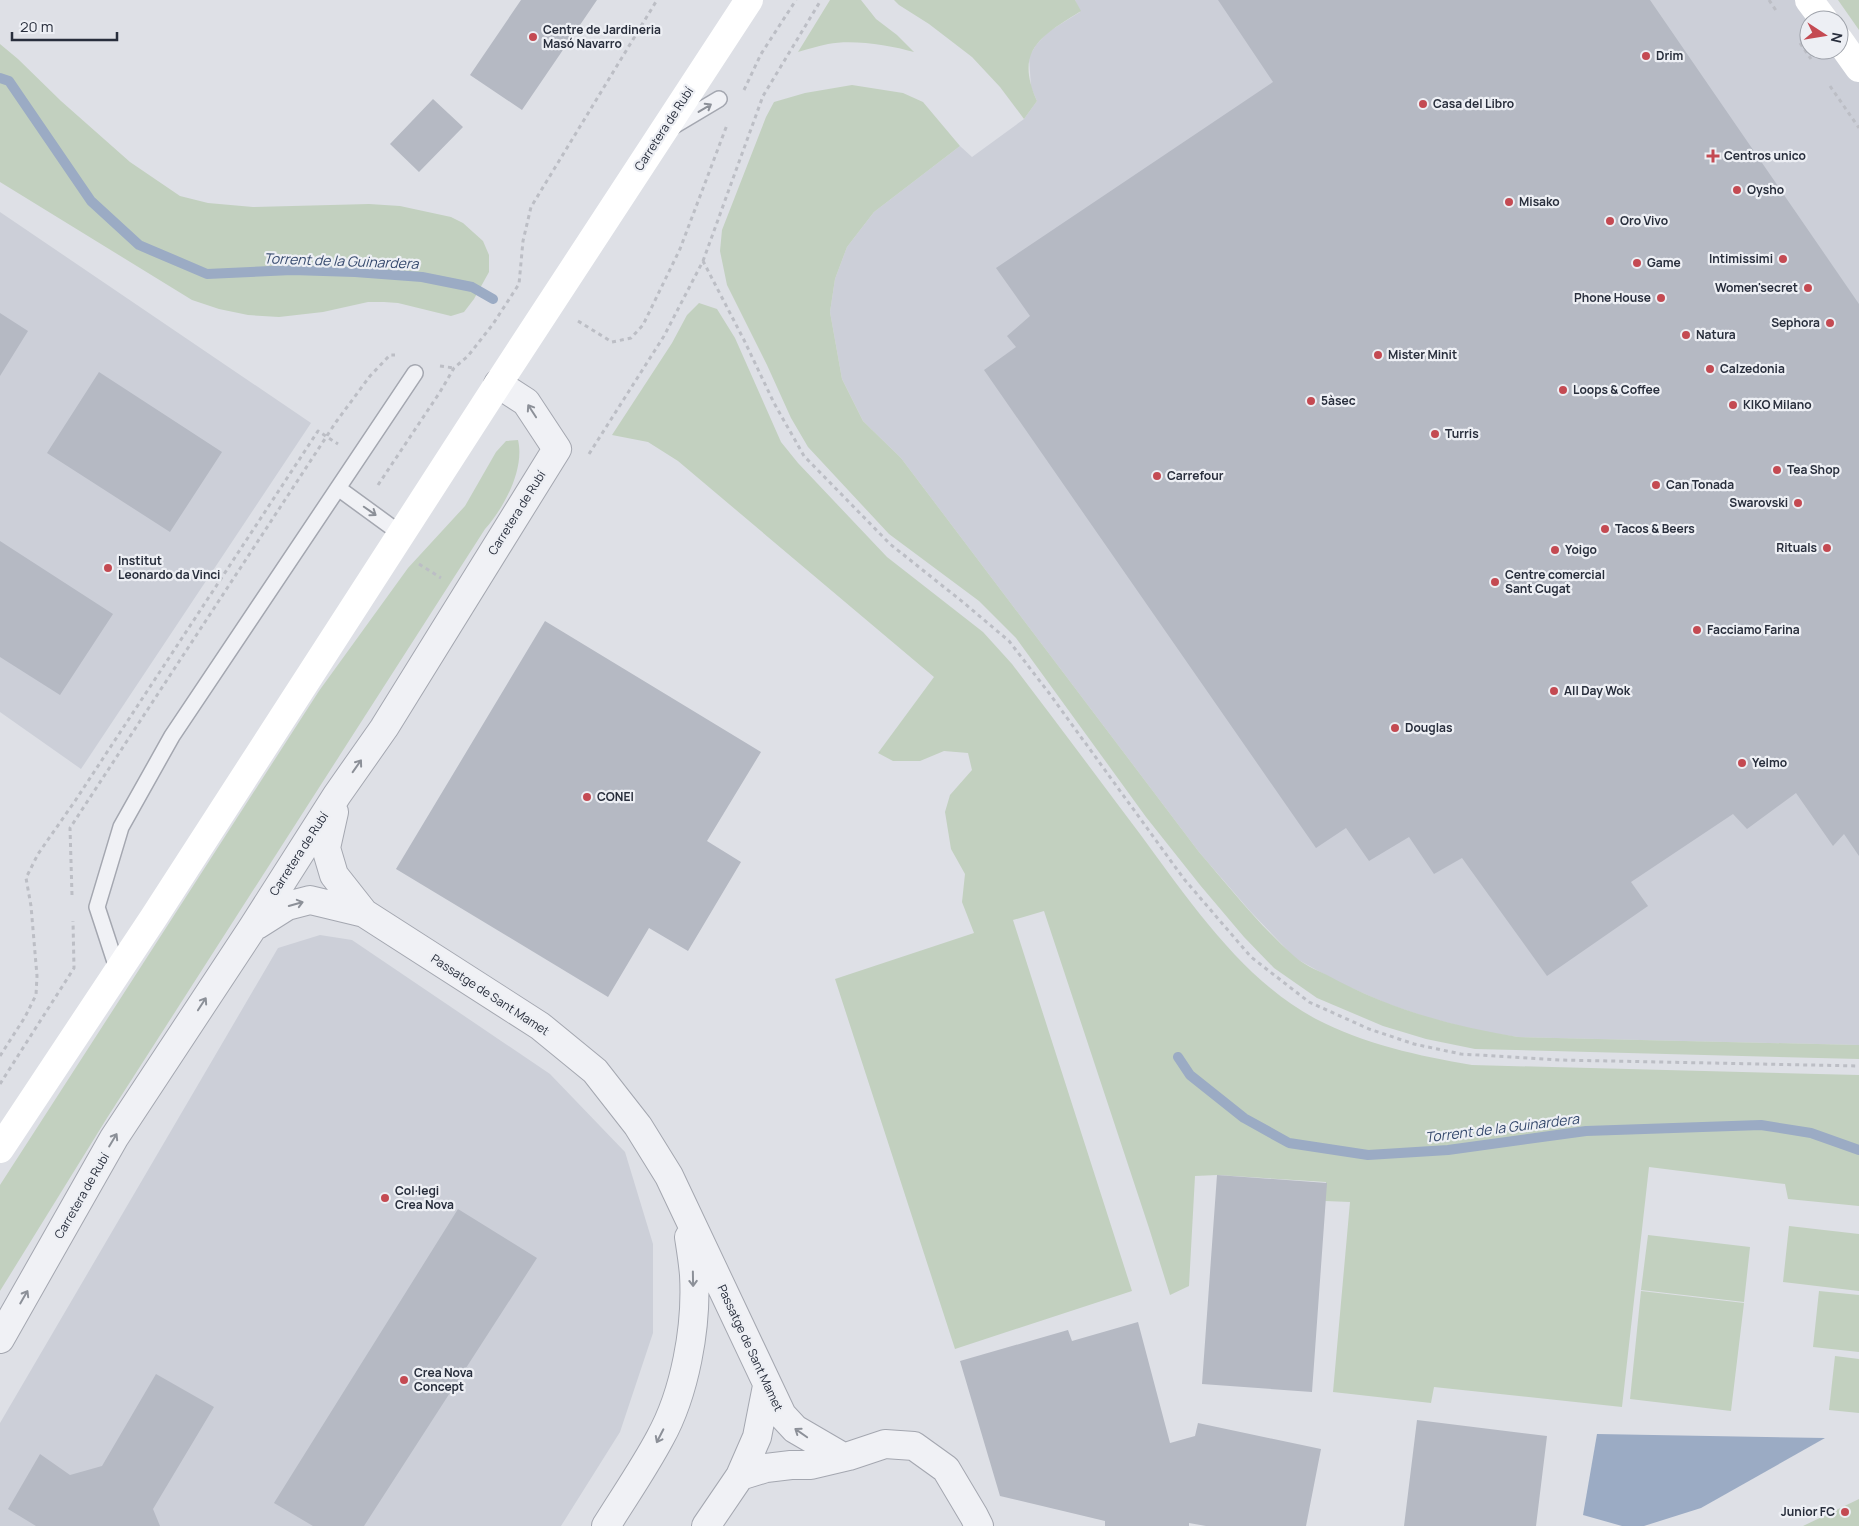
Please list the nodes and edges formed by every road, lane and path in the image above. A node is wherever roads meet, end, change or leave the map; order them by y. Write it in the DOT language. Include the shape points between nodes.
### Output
graph roads {
  1 [pos="657,0"];
  2 [pos="750,0"];
  3 [pos="796,0"];
  4 [pos="820,0"];
  5 [pos="1849,54"];
  6 [pos="1859,68"];
  7 [pos="742,94"];
  8 [pos="719,99"];
  9 [pos="731,117"];
  10 [pos="660,134"];
  11 [pos="703,261"];
  12 [pos="551,304"];
  13 [pos="403,356"];
  14 [pos="434,364"];
  15 [pos="454,368"];
  16 [pos="415,373"];
  17 [pos="498,384"];
  18 [pos="326,436"];
  19 [pos="588,440"];
  20 [pos="358,457"];
  21 [pos="385,475"];
  22 [pos="338,488"];
  23 [pos="364,506"];
  24 [pos="402,534"];
  25 [pos="423,556"];
  26 [pos="441,578"];
  27 [pos="337,795"];
  28 [pos="72,904"];
  29 [pos="364,913"];
  30 [pos="73,914"];
  31 [pos="253,927"];
  32 [pos="118,971"];
  33 [pos="0,1056"];
  34 [pos="1859,1066"];
  35 [pos="0,1084"];
  36 [pos="0,1149"];
  37 [pos="687,1213"];
  38 [pos="0,1339"];
  39 [pos="767,1386"];
  40 [pos="843,1457"];
  41 [pos="740,1476"];
  42 [pos="606,1526"];
  43 [pos="706,1526"];
  44 [pos="978,1526"];
  1 -- 15 [label="path" via="531,207 523,241 520,284 468,356"];
  2 -- 10 [label="main road, Carretera de Rubí"];
  3 -- 7 [label="path" via="761,54"];
  4 -- 11 [label="path" via="764,96"];
  5 -- 6 [label="main road"];
  10 -- 8 [label="lane, one-way"];
  9 -- 12 [label="path" via="680,249 637,332 630,338 612,342"];
  10 -- 12 [label="main road, Carretera de Rubí"];
  11 -- 19 [label="path" via="664,336 593,447"];
  11 -- 34 [label="path" via="804,456 890,544 1009,641 1184,879 1251,957 1309,1002 1369,1029 1414,1044 1461,1054 1560,1060"];
  12 -- 17 [label="main road, Carretera de Rubí"];
  13 -- 18 [label="path" via="390,355 370,376"];
  14 -- 15 [label="path"];
  15 -- 21 [label="path"];
  16 -- 20 [label="lane"];
  17 -- 24 [label="main road, Carretera de Rubí"];
  27 -- 17 [label="street, Carretera de Rubí, one-way" via="384,728 557,449 526,402"];
  18 -- 20 [label="path"];
  18 -- 28 [label="path" via="70,828"];
  18 -- 33 [label="path" via="318,431 38,854 26,878 37,976 36,995"];
  20 -- 21 [label="path"];
  20 -- 22 [label="lane"];
  21 -- 23 [label="path"];
  22 -- 23 [label="lane"];
  22 -- 32 [label="lane" via="172,736 121,827 97,907"];
  23 -- 24 [label="lane, one-way"];
  24 -- 32 [label="main road, Carretera de Rubí"];
  25 -- 26 [label="path" via="420,565"];
  27 -- 29 [label="street, Passatge de Sant Mamet" via="326,848 334,875"];
  27 -- 31 [label="street, Carretera de Rubí"];
  31 -- 29 [label="street, Passatge de Sant Mamet, one-way" via="287,906 310,900"];
  29 -- 37 [label="street, Passatge de Sant Mamet" via="540,1026 595,1071 638,1126"];
  30 -- 35 [label="path" via="74,968"];
  38 -- 31 [label="street, Carretera de Rubí, one-way" via="114,1138"];
  32 -- 36 [label="main road, Carretera de Rubí"];
  37 -- 39 [label="street, Passatge de Sant Mamet"];
  37 -- 42 [label="street, Passatge de Sant Mamet, one-way" via="694,1276 688,1359 660,1437"];
  40 -- 39 [label="street, Passatge de Sant Mamet, one-way" via="795,1429 782,1415"];
  39 -- 41 [label="street" via="757,1437"];
  40 -- 41 [label="street" via="811,1465 766,1468"];
  40 -- 44 [label="street" via="885,1444 914,1446 946,1469"];
  41 -- 43 [label="street"];
}
